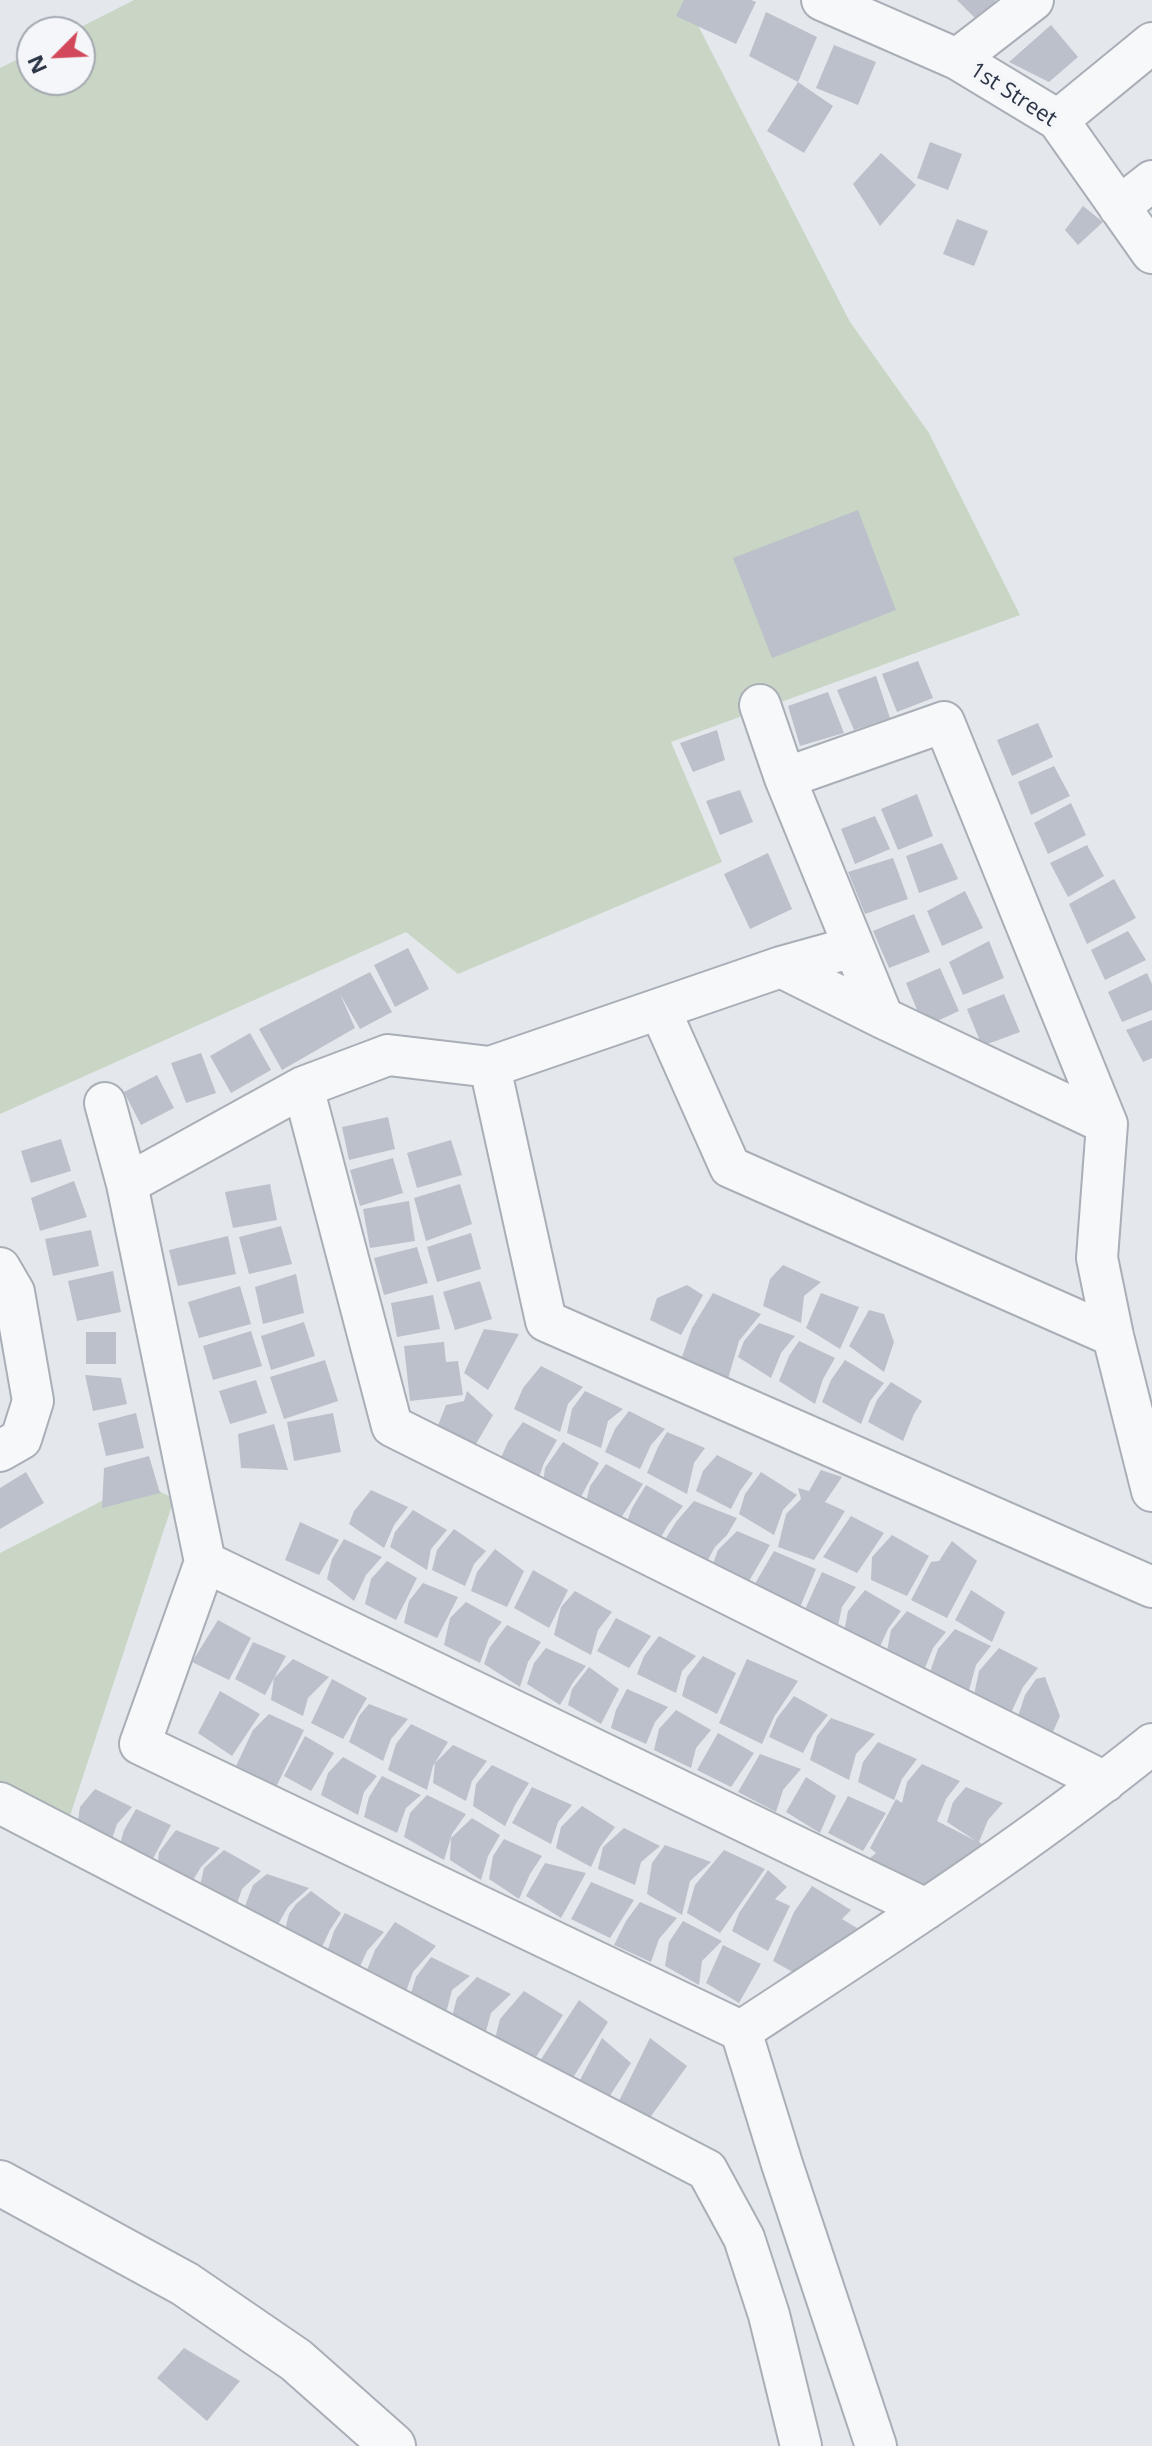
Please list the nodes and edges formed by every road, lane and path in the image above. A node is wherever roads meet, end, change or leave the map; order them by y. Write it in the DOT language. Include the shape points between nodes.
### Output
graph roads {
  1 [pos="822,0"];
  2 [pos="1033,0"];
  3 [pos="1152,43"];
  4 [pos="957,59"];
  5 [pos="1058,120"];
  6 [pos="1152,181"];
  7 [pos="1119,207"];
  8 [pos="1152,253"];
  9 [pos="760,705"];
  10 [pos="785,778"];
  11 [pos="853,947"];
  12 [pos="781,967"];
  13 [pos="660,1010"];
  14 [pos="883,1018"];
  15 [pos="490,1067"];
  16 [pos="303,1087"];
  17 [pos="105,1103"];
  18 [pos="1107,1124"];
  19 [pos="127,1184"];
  20 [pos="5,1287"];
  21 [pos="1113,1336"];
  22 [pos="0,1451"];
  23 [pos="1152,1491"];
  24 [pos="205,1562"];
  25 [pos="1152,1587"];
  26 [pos="1152,1744"];
  27 [pos="1105,1782"];
  28 [pos="0,1803"];
  29 [pos="926,1909"];
  30 [pos="741,2031"];
  31 [pos="0,2183"];
  32 [pos="393,2446"];
  33 [pos="801,2446"];
  34 [pos="876,2446"];
  1 -- 4 [label="street, 1st Street"];
  2 -- 4 [label="street"];
  3 -- 5 [label="street"];
  4 -- 5 [label="street, 1st Street"];
  5 -- 7 [label="street, 1st Street"];
  6 -- 7 [label="street"];
  7 -- 8 [label="street, 1st Street"];
  9 -- 10 [label="street"];
  10 -- 11 [label="street"];
  10 -- 18 [label="street" via="944,722"];
  11 -- 12 [label="street"];
  11 -- 14 [label="street"];
  12 -- 13 [label="street"];
  12 -- 14 [label="street"];
  13 -- 15 [label="street"];
  13 -- 21 [label="street" via="730,1167"];
  14 -- 18 [label="street"];
  15 -- 16 [label="street" via="388,1055"];
  15 -- 25 [label="street" via="546,1321"];
  16 -- 19 [label="street"];
  16 -- 27 [label="street" via="392,1426"];
  17 -- 19 [label="street"];
  18 -- 21 [label="street" via="1097,1258"];
  19 -- 24 [label="street"];
  20 -- 22 [label="street" via="33,1401 21,1439"];
  21 -- 23 [label="street"];
  24 -- 29 [label="street"];
  24 -- 30 [label="street" via="140,1744"];
  26 -- 27 [label="street"];
  27 -- 29 [label="street"];
  28 -- 33 [label="street" via="707,2170 744,2238"];
  29 -- 30 [label="street"];
  30 -- 34 [label="street"];
  31 -- 32 [label="street" via="185,2284 296,2360"];
}
